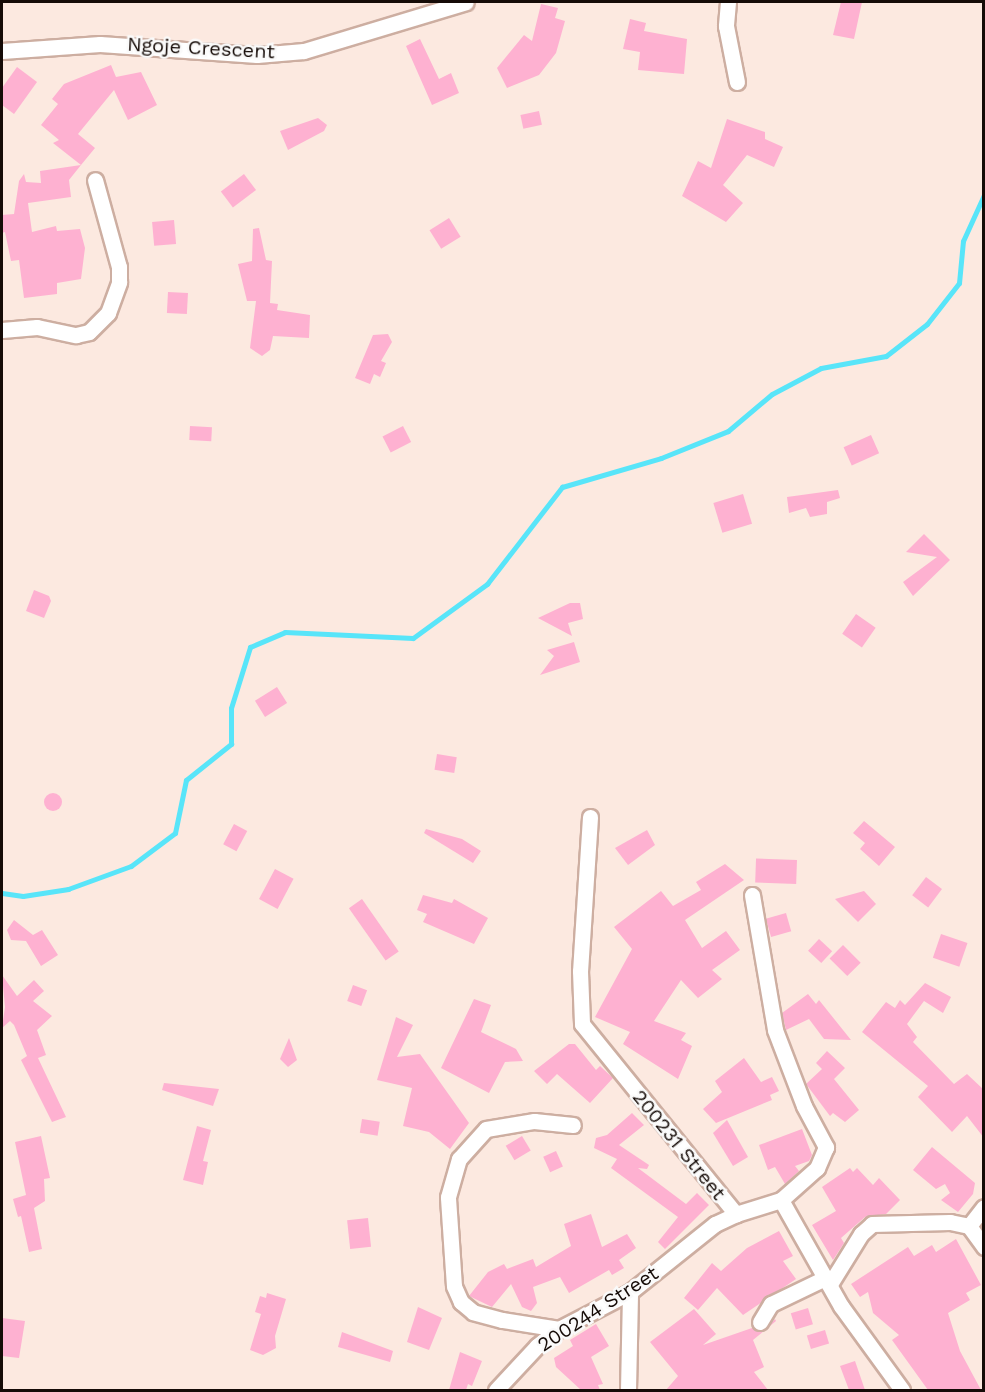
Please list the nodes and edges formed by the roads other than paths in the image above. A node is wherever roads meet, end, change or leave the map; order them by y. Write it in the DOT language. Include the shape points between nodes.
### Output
graph roads {
  1 [pos="466,2"];
  2 [pos="728,2"];
  3 [pos="2,51"];
  4 [pos="737,82"];
  5 [pos="95,180"];
  6 [pos="2,330"];
  7 [pos="590,817"];
  8 [pos="752,895"];
  9 [pos="573,1125"];
  10 [pos="782,1200"];
  11 [pos="984,1207"];
  12 [pos="736,1214"];
  13 [pos="969,1226"];
  14 [pos="984,1247"];
  15 [pos="828,1281"];
  16 [pos="630,1292"];
  17 [pos="760,1322"];
  18 [pos="560,1329"];
  19 [pos="496,1390"];
  20 [pos="628,1390"];
  21 [pos="902,1390"];
  1 -- 3 [label="street, Ngoje Crescent" via="304,51 257,55 100,44"];
  2 -- 4 [label="street" via="726,26"];
  5 -- 6 [label="street" via="119,267 119,282 108,313 82,334 37,327"];
  7 -- 12 [label="street, 200231 Street" via="580,971 582,1024"];
  8 -- 10 [label="street" via="775,1030 804,1106 825,1140 824,1158 817,1168"];
  9 -- 18 [label="street" via="534,1121 486,1129 459,1159 448,1197 454,1287 461,1302 473,1312 502,1320"];
  10 -- 12 [label="street, 200231 Street"];
  10 -- 15 [label="street"];
  11 -- 13 [label="street"];
  12 -- 16 [label="street, 200244 Street" via="715,1224"];
  13 -- 14 [label="street"];
  13 -- 15 [label="street" via="903,1221 872,1224"];
  15 -- 17 [label="street" via="771,1304"];
  15 -- 21 [label="street" via="841,1306"];
  16 -- 18 [label="street, 200244 Street"];
  16 -- 20 [label="street"];
  18 -- 19 [label="street, 200244 Street" via="537,1346"];
}
